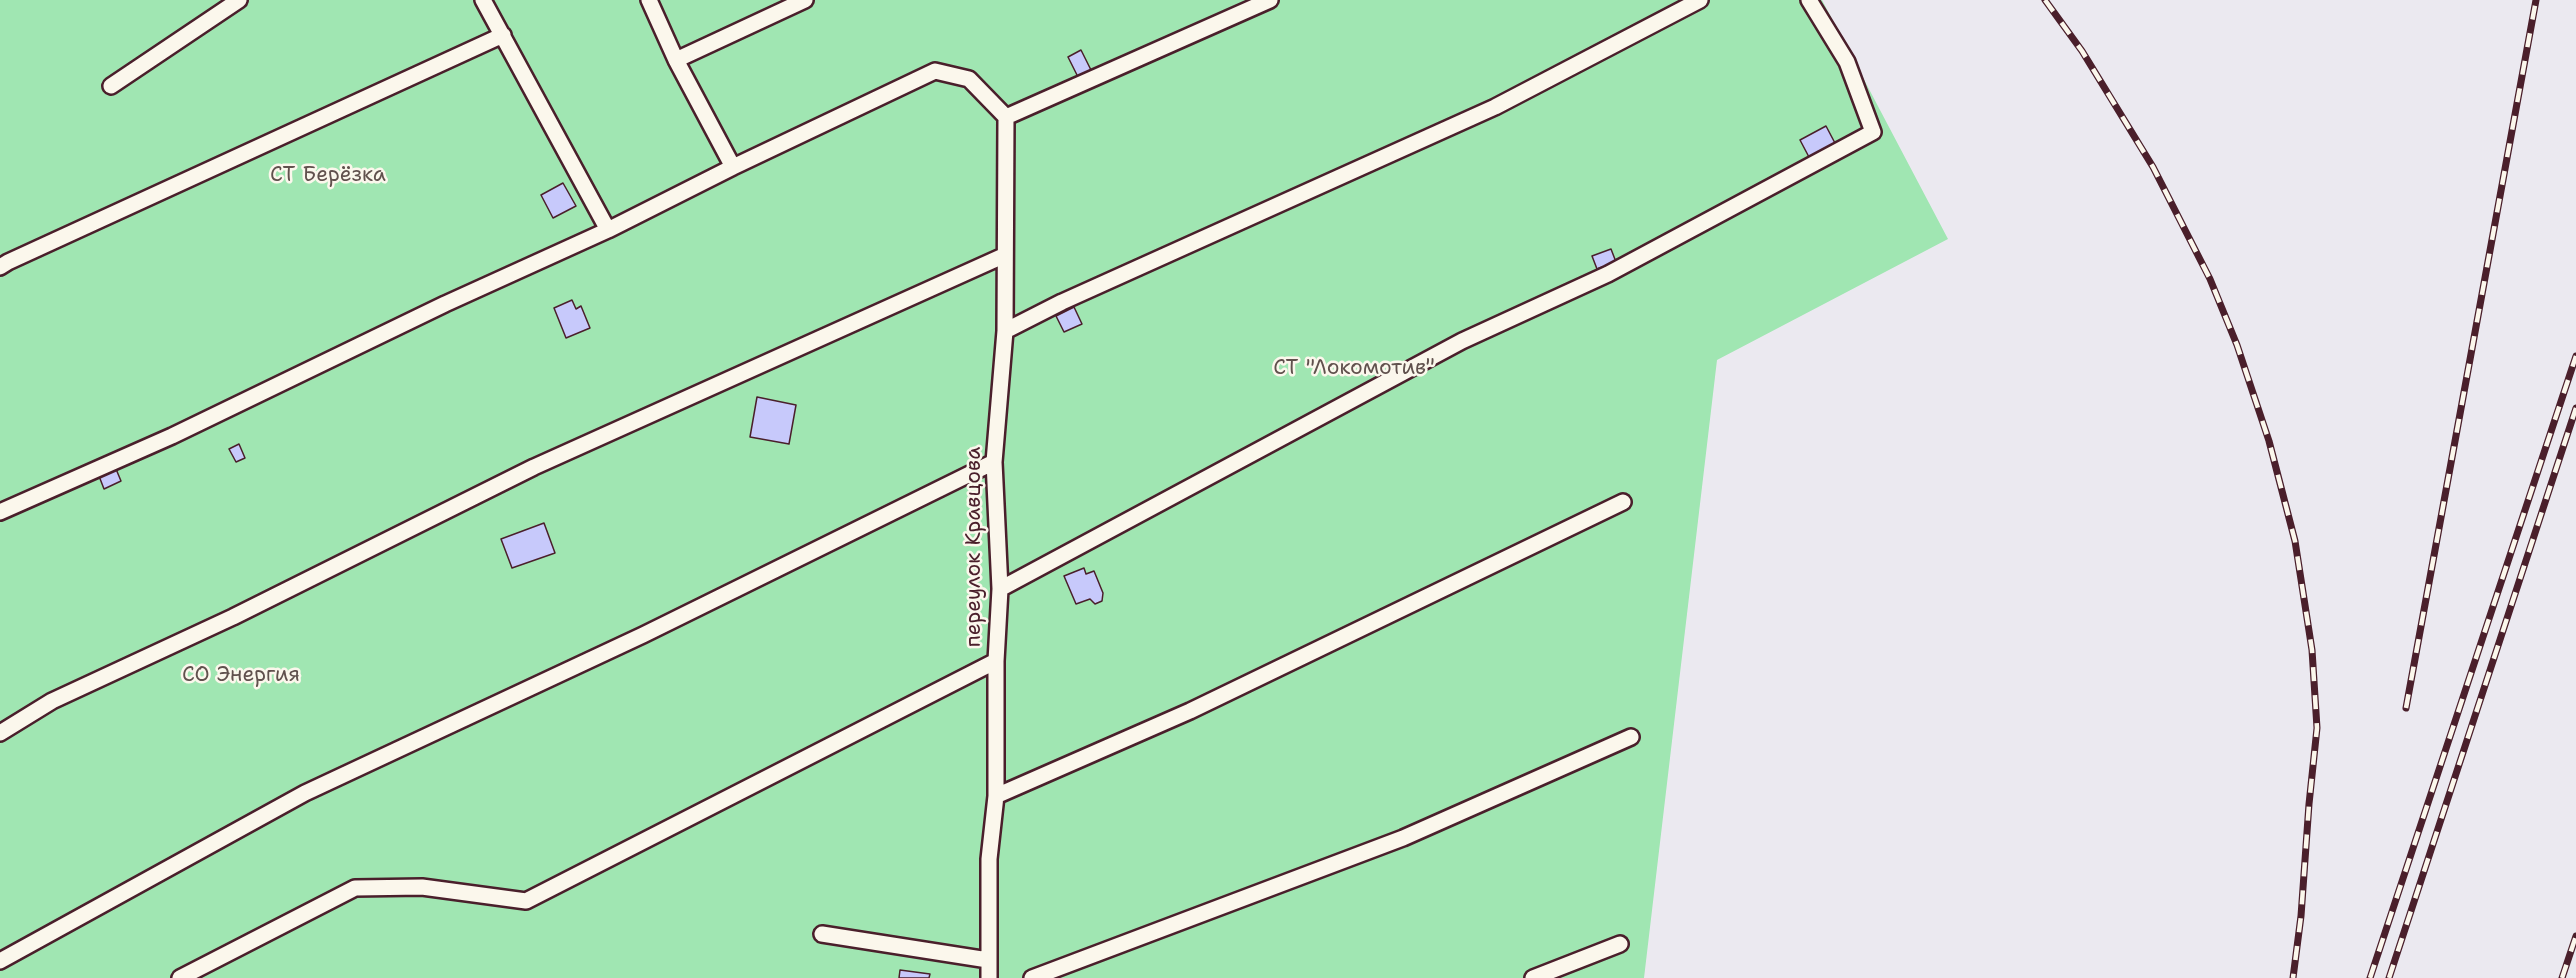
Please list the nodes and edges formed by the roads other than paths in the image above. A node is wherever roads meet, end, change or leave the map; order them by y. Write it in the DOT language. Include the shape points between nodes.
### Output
graph roads {
  1 [pos="239,0"];
  2 [pos="483,0"];
  3 [pos="649,0"];
  4 [pos="805,0"];
  5 [pos="1270,0"];
  6 [pos="1700,0"];
  7 [pos="1809,0"];
  8 [pos="1248,5"];
  9 [pos="503,35"];
  10 [pos="676,60"];
  11 [pos="111,87"];
  12 [pos="1006,117"];
  13 [pos="733,167"];
  14 [pos="608,230"];
  15 [pos="1004,256"];
  16 [pos="0,267"];
  17 [pos="1005,331"];
  18 [pos="994,462"];
  19 [pos="1623,502"];
  20 [pos="0,512"];
  21 [pos="1000,589"];
  22 [pos="996,661"];
  23 [pos="0,733"];
  24 [pos="1631,737"];
  25 [pos="996,796"];
  26 [pos="822,934"];
  27 [pos="1620,944"];
  28 [pos="988,960"];
  29 [pos="0,961"];
  30 [pos="180,978"];
  31 [pos="990,978"];
  32 [pos="1032,978"];
  33 [pos="1533,978"];
  1 -- 11 [label="street"];
  2 -- 9 [label="street"];
  3 -- 10 [label="street"];
  4 -- 10 [label="street"];
  5 -- 8 [label="street"];
  6 -- 17 [label="street" via="1495,107"];
  7 -- 21 [label="street" via="1847,62 1873,132 1608,274 1462,341"];
  8 -- 12 [label="street"];
  9 -- 14 [label="street"];
  9 -- 16 [label="street"];
  10 -- 13 [label="street"];
  12 -- 13 [label="street" via="969,79 935,71"];
  12 -- 15 [label="street, переулок Кравцова"];
  13 -- 14 [label="street"];
  14 -- 20 [label="street" via="172,436"];
  15 -- 17 [label="street, переулок Кравцова"];
  15 -- 23 [label="street" via="534,467 233,617 52,701"];
  17 -- 18 [label="street, переулок Кравцова"];
  18 -- 21 [label="street, переулок Кравцова"];
  18 -- 29 [label="street" via="643,635 305,793"];
  19 -- 25 [label="street" via="1190,711"];
  21 -- 22 [label="street, переулок Кравцова"];
  22 -- 25 [label="street, переулок Кравцова"];
  22 -- 30 [label="street" via="526,901 422,887 355,888"];
  24 -- 32 [label="street" via="1403,838"];
  25 -- 28 [label="street, переулок Кравцова" via="989,859"];
  26 -- 28 [label="street"];
  27 -- 33 [label="street"];
  28 -- 31 [label="street, переулок Кравцова"];
}
